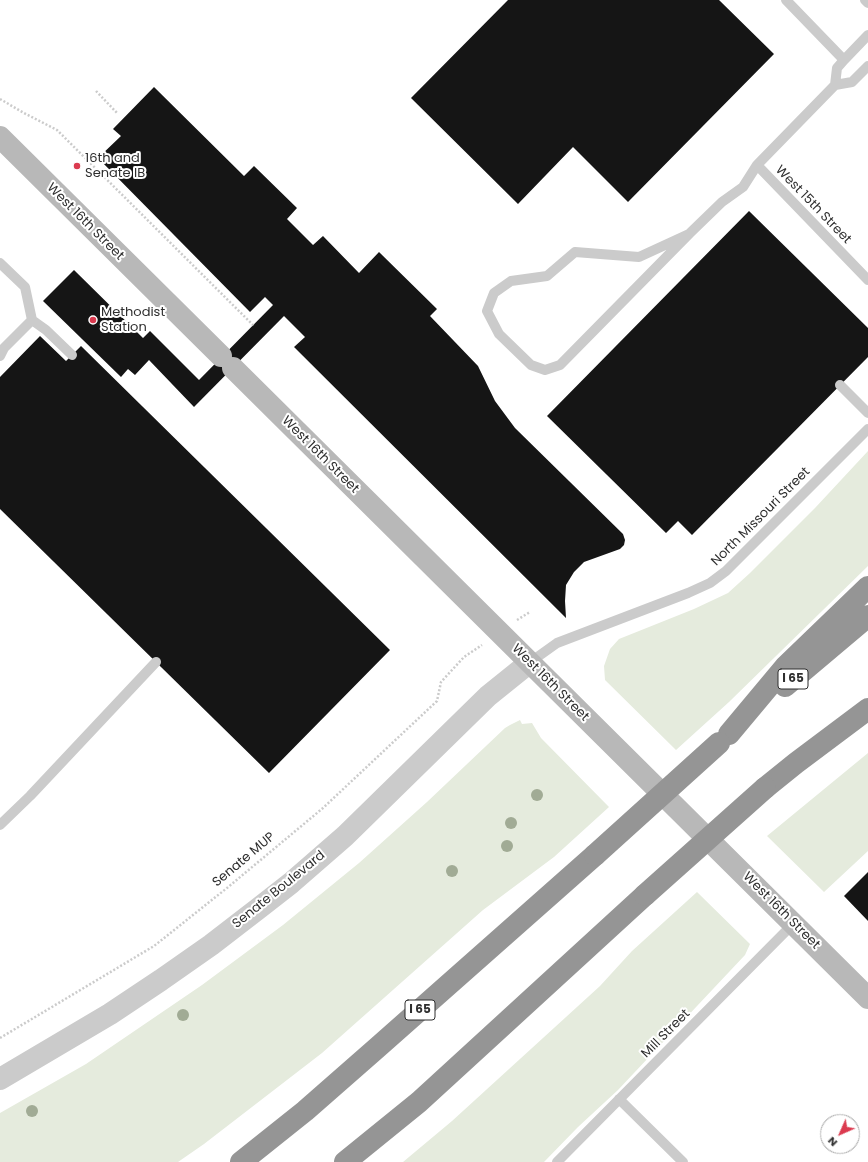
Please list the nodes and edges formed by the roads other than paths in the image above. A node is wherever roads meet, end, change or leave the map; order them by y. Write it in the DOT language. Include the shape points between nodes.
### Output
graph roads {
  1 [pos="786,0"];
  2 [pos="865,0"];
  3 [pos="868,3"];
  4 [pos="868,35"];
  5 [pos="844,60"];
  6 [pos="868,66"];
  7 [pos="835,85"];
  8 [pos="0,137"];
  9 [pos="757,165"];
  10 [pos="689,234"];
  11 [pos="0,263"];
  12 [pos="868,280"];
  13 [pos="32,320"];
  14 [pos="1,350"];
  15 [pos="72,355"];
  16 [pos="840,385"];
  17 [pos="868,413"];
  18 [pos="868,429"];
  19 [pos="868,587"];
  20 [pos="868,616"];
  21 [pos="156,662"];
  22 [pos="529,663"];
  23 [pos="868,697"];
  24 [pos="868,709"];
  25 [pos="724,738"];
  26 [pos="796,763"];
  27 [pos="0,825"];
  28 [pos="793,924"];
  29 [pos="868,998"];
  30 [pos="0,1079"];
  31 [pos="619,1099"];
  32 [pos="241,1162"];
  33 [pos="345,1162"];
  34 [pos="557,1162"];
  35 [pos="683,1162"];
  1 -- 5 [label="lane"];
  2 -- 3 [label="lane"];
  4 -- 5 [label="lane"];
  5 -- 7 [label="lane" via="837,68"];
  6 -- 7 [label="lane" via="852,82"];
  7 -- 9 [label="lane"];
  8 -- 22 [label="main road, West 16th Street"];
  9 -- 10 [label="lane" via="743,187 722,202"];
  9 -- 12 [label="lane, West 15th Street"];
  10 -- 10 [label="lane" via="639,257 575,252 547,276 511,281 494,293 487,311 499,334 531,366 545,370 560,365"];
  11 -- 13 [label="lane" via="25,287"];
  13 -- 14 [label="lane"];
  13 -- 15 [label="lane"];
  16 -- 17 [label="lane"];
  18 -- 22 [label="lane, North Missouri Street" via="726,571 710,583 557,643"];
  19 -- 25 [label="highway" via="785,667"];
  20 -- 25 [label="highway, I 65"];
  21 -- 27 [label="lane"];
  22 -- 28 [label="main road, West 16th Street"];
  22 -- 30 [label="street, Senate Boulevard" via="488,696 345,836 291,883 205,949 110,1014"];
  23 -- 26 [label="highway"];
  24 -- 26 [label="highway"];
  25 -- 32 [label="highway, I 65, bridge" via="372,1052"];
  26 -- 33 [label="highway, bridge" via="645,895 419,1102"];
  28 -- 29 [label="main road, West 16th Street"];
  28 -- 31 [label="lane, Mill Street"];
  31 -- 34 [label="lane, Mill Street"];
  31 -- 35 [label="lane"];
}
